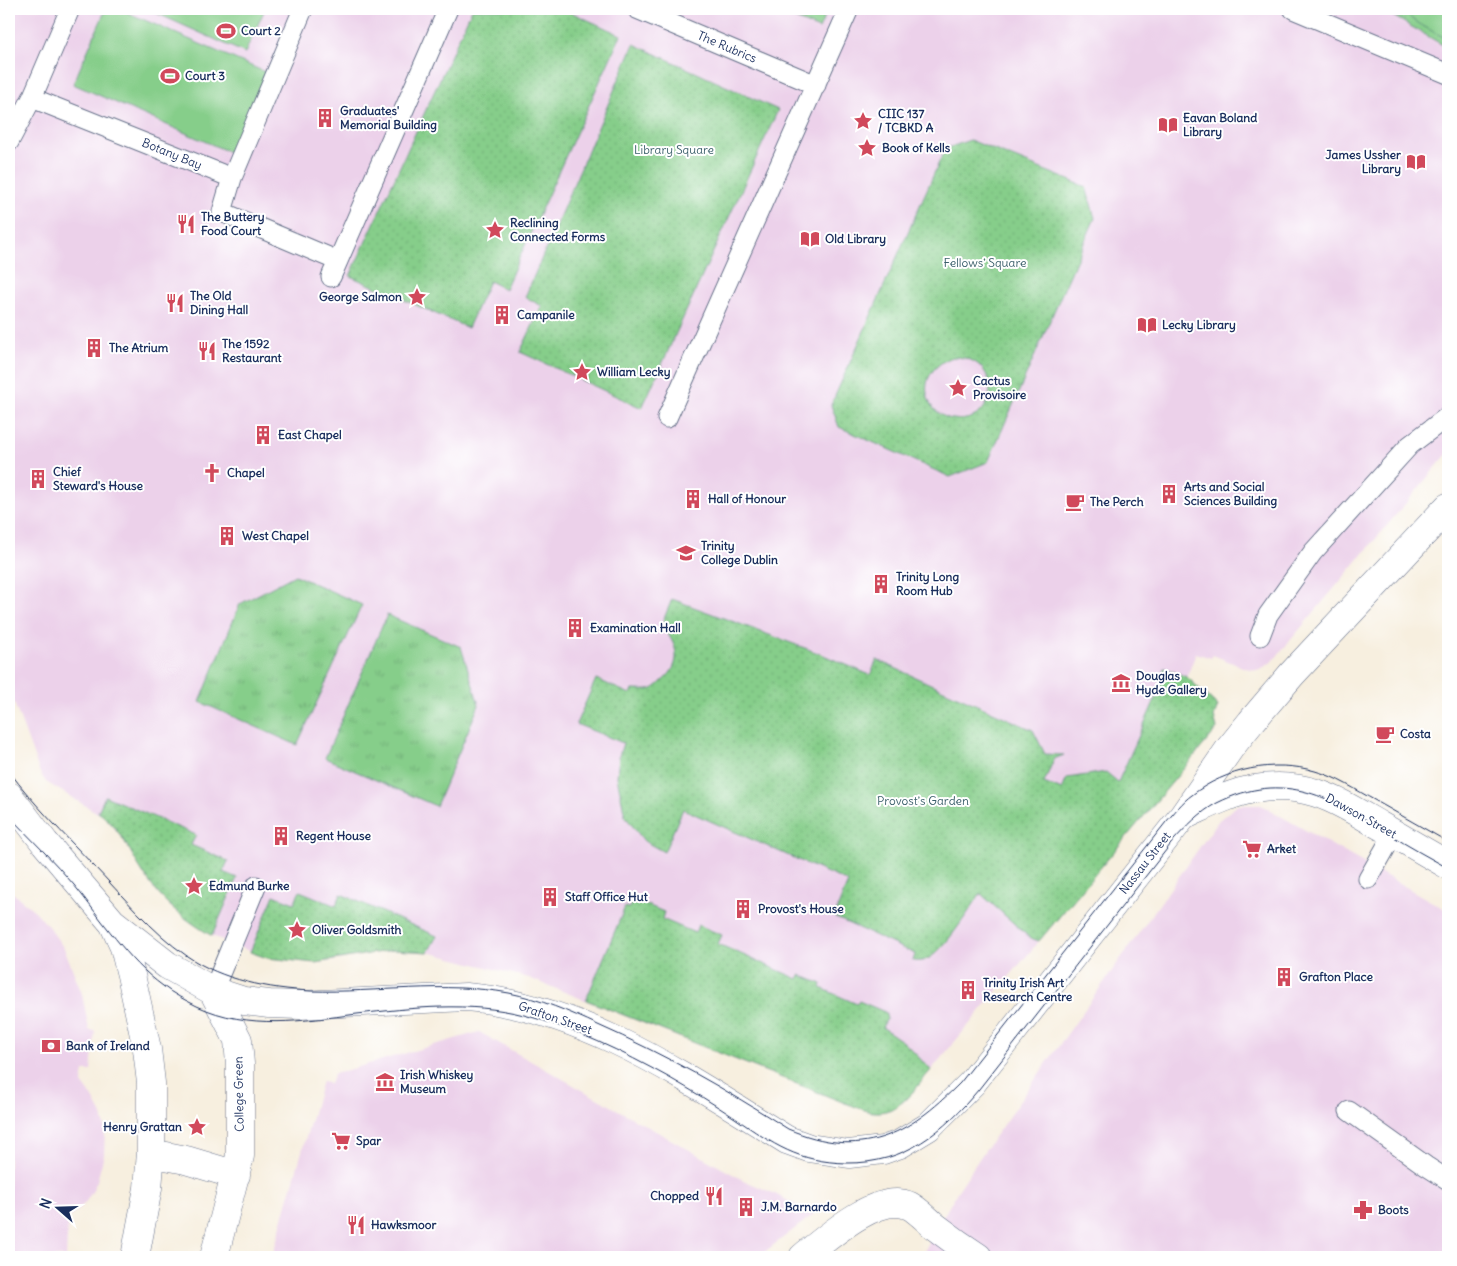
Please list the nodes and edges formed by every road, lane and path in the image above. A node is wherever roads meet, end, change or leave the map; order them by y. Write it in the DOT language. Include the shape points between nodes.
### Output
graph roads {
  1 [pos="70,9"];
  2 [pos="303,9"];
  3 [pos="448,9"];
  4 [pos="637,9"];
  5 [pos="849,9"];
  6 [pos="1293,9"];
  7 [pos="1448,74"];
  8 [pos="816,85"];
  9 [pos="32,98"];
  10 [pos="9,142"];
  11 [pos="232,178"];
  12 [pos="1448,416"];
  13 [pos="667,418"];
  14 [pos="1448,507"];
  15 [pos="1260,636"];
  16 [pos="9,796"];
  17 [pos="9,816"];
  18 [pos="1183,816"];
  19 [pos="1394,834"];
  20 [pos="45,843"];
  21 [pos="1448,865"];
  22 [pos="1368,879"];
  23 [pos="256,886"];
  24 [pos="112,922"];
  25 [pos="213,991"];
  26 [pos="1349,1111"];
  27 [pos="809,1148"];
  28 [pos="151,1153"];
  29 [pos="236,1175"];
  30 [pos="1448,1180"];
  31 [pos="135,1257"];
  32 [pos="214,1257"];
  33 [pos="802,1257"];
  34 [pos="978,1257"];
  1 -- 9 [label="lane"];
  2 -- 11 [label="lane"];
  3 -- 11 [label="lane" via="335,269 222,212"];
  4 -- 8 [label="lane, The Rubrics"];
  5 -- 8 [label="lane"];
  6 -- 7 [label="lane"];
  8 -- 13 [label="lane"];
  9 -- 10 [label="lane"];
  9 -- 11 [label="lane, Botany Bay"];
  12 -- 15 [label="lane" via="1410,445 1313,552 1268,615"];
  14 -- 18 [label="main road, Nassau Street" via="1292,674 1230,748"];
  16 -- 20 [label="main road"];
  17 -- 20 [label="main road"];
  18 -- 19 [label="main road, Dawson Street" via="1253,789 1290,787 1311,790 1331,798"];
  18 -- 27 [label="main road, Nassau Street" via="972,1084 928,1128 883,1150 849,1154"];
  19 -- 21 [label="main road, Dawson Street"];
  19 -- 22 [label="lane"];
  20 -- 24 [label="main road"];
  23 -- 25 [label="lane"];
  24 -- 25 [label="main road" via="167,965"];
  24 -- 28 [label="main road" via="124,948 147,1048 151,1083"];
  25 -- 27 [label="main road, Grafton Street" via="244,1001 269,1004 466,997 526,1006 598,1032 636,1050 705,1088 787,1140"];
  25 -- 29 [label="main road, College Green" via="238,1040 240,1156"];
  26 -- 30 [label="lane"];
  28 -- 29 [label="main road"];
  28 -- 31 [label="main road"];
  29 -- 32 [label="main road, College Green"];
  33 -- 34 [label="main road" via="864,1213 894,1202 911,1206"];
}
